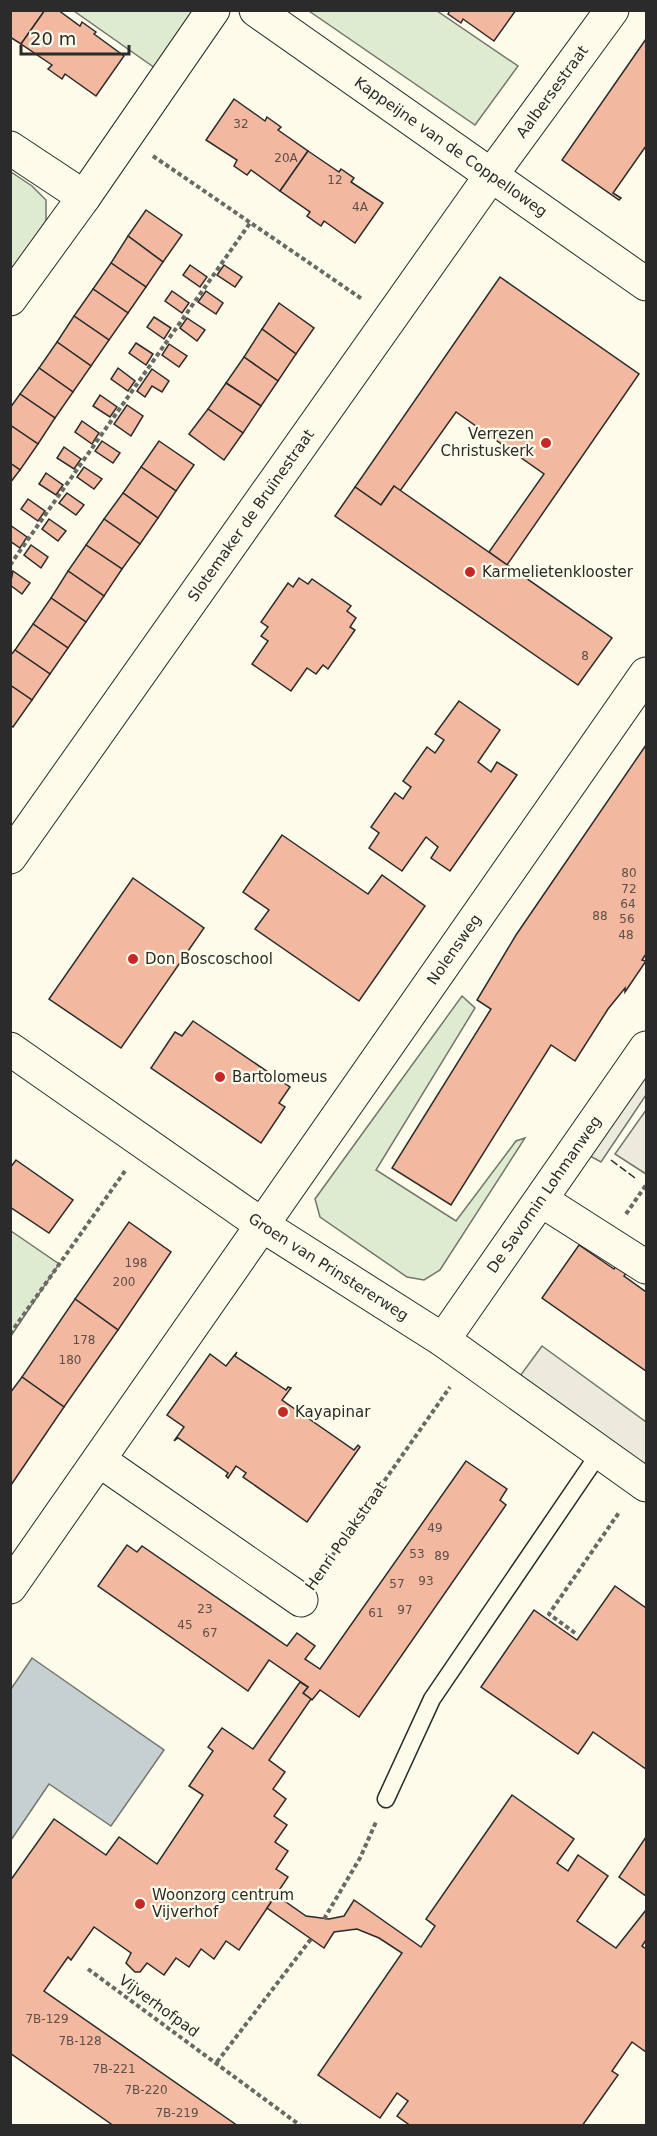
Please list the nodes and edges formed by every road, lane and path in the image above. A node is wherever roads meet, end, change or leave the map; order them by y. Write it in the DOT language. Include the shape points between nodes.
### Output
graph roads {
  1 [pos="213,10"];
  2 [pos="256,10"];
  3 [pos="612,10"];
  4 [pos="125,137"];
  5 [pos="10,148"];
  6 [pos="492,174"];
  7 [pos="84,197"];
  8 [pos="250,223"];
  9 [pos="646,284"];
  10 [pos="10,299"];
  11 [pos="389,318"];
  12 [pos="10,565"];
  13 [pos="646,674"];
  14 [pos="10,857"];
  15 [pos="646,1048"];
  16 [pos="10,1049"];
  17 [pos="144,1143"];
  18 [pos="541,1200"];
  19 [pos="262,1225"];
  20 [pos="646,1267"];
  21 [pos="10,1334"];
  22 [pos="442,1340"];
  23 [pos="469,1359"];
  24 [pos="600,1452"];
  25 [pos="99,1460"];
  26 [pos="644,1483"];
  27 [pos="10,1587"];
  28 [pos="301,1600"];
  29 [pos="575,1633"];
  30 [pos="386,1799"];
  31 [pos="324,1919"];
  32 [pos="310,1939"];
  33 [pos="88,1968"];
  34 [pos="217,2062"];
  35 [pos="301,2126"];
  1 -- 4 [label="street"];
  2 -- 6 [label="street, Kappeijne van de Coppelloweg"];
  3 -- 6 [label="street, Aalbersestraat"];
  4 -- 7 [label="street"];
  4 -- 8 [label="path"];
  5 -- 7 [label="street"];
  6 -- 9 [label="street, Kappeijne van de Coppelloweg"];
  6 -- 11 [label="street, Slotemaker de Bruïnestraat"];
  7 -- 10 [label="street"];
  8 -- 11 [label="path"];
  8 -- 12 [label="path"];
  11 -- 14 [label="street, Slotemaker de Bruïnestraat"];
  13 -- 19 [label="street, Nolensweg"];
  15 -- 18 [label="street, De Savornin Lohmanweg"];
  16 -- 17 [label="street, Groen van Prinstererweg"];
  17 -- 19 [label="street, Groen van Prinstererweg"];
  17 -- 21 [label="path"];
  18 -- 20 [label="street"];
  18 -- 22 [label="street, De Savornin Lohmanweg"];
  19 -- 22 [label="street, Groen van Prinstererweg"];
  19 -- 25 [label="street"];
  22 -- 23 [label="street, Groen van Prinstererweg"];
  23 -- 24 [label="street, Groen van Prinstererweg"];
  23 -- 28 [label="path, Henri Polakstraat"];
  24 -- 26 [label="street, Groen van Prinstererweg"];
  24 -- 30 [label="lane" via="432,1699"];
  25 -- 27 [label="street"];
  25 -- 28 [label="street, Henri Polakstraat"];
  26 -- 29 [label="path" via="549,1614"];
  30 -- 31 [label="path" via="360,1858"];
  32 -- 34 [label="path"];
  33 -- 34 [label="path, Vijverhofpad"];
  34 -- 35 [label="path, Vijverhofpad"];
}
